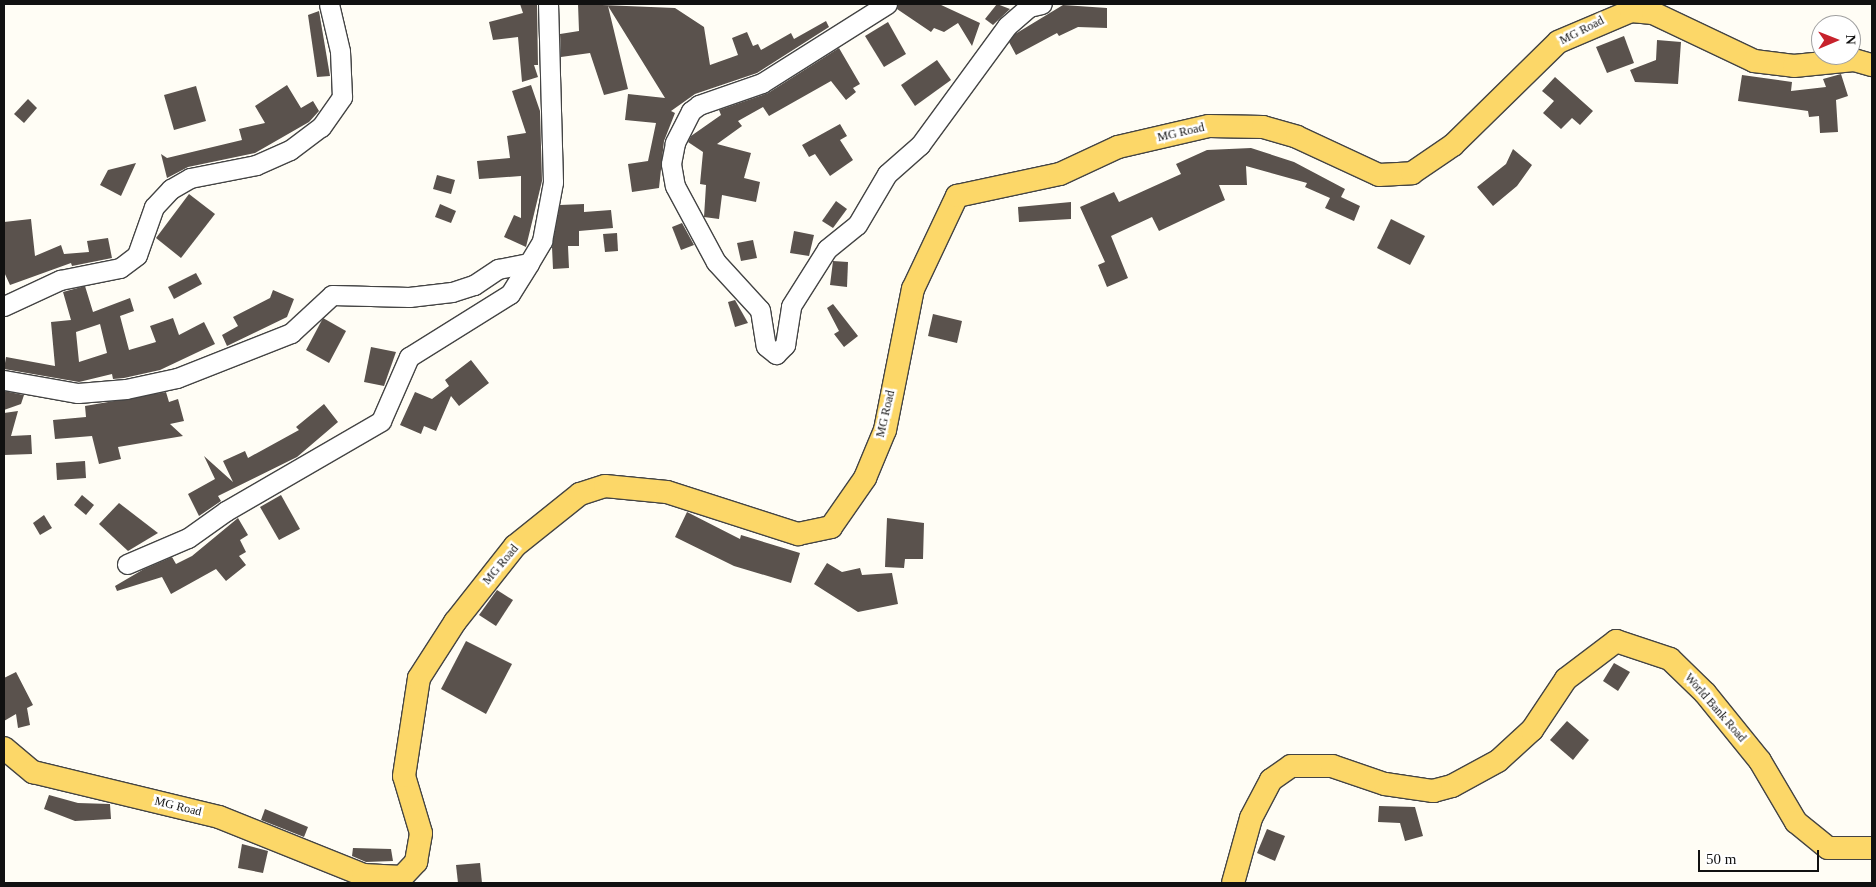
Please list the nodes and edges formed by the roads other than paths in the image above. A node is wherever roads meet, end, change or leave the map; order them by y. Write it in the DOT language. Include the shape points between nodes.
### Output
graph roads {
  1 [pos="329,4"];
  2 [pos="548,4"];
  3 [pos="887,4"];
  4 [pos="1042,4"];
  5 [pos="1872,65"];
  6 [pos="529,263"];
  7 [pos="4,306"];
  8 [pos="4,380"];
  9 [pos="128,564"];
  10 [pos="4,748"];
  11 [pos="1872,848"];
  12 [pos="1236,877"];
  1 -- 7 [label="street" via="340,50 342,97 321,127 290,150 256,165 190,178 171,189 154,207 137,255 120,268 60,280"];
  2 -- 6 [label="street" via="554,182 542,241"];
  3 -- 4 [label="street" via="762,83 699,105 691,111 675,143 671,164 675,186 716,262 760,310 766,346 776,354 785,345 791,306 827,250 858,225 887,174 920,145 1007,26 1029,7"];
  5 -- 10 [label="main road, MG Road" via="1854,60 1794,66 1754,61 1653,12 1631,11 1558,42 1453,145 1412,173 1379,176 1297,137 1263,127 1208,126 1118,147 1060,174 957,196 914,289 885,430 865,478 831,527 798,534 667,492 605,486 580,494 515,546 455,622 419,678 404,776 421,833 416,862 402,877 363,876 219,817 33,772"];
  6 -- 8 [label="street" via="498,269 474,286 452,292 409,297 332,295 291,333 177,378 126,389 78,392"];
  6 -- 9 [label="street" via="510,294 409,357 381,421 188,538"];
  11 -- 12 [label="main road, World Bank Road" via="1828,848 1796,822 1760,761 1705,693 1670,659 1616,641 1566,679 1532,730 1498,761 1452,786 1433,791 1384,784 1332,766 1291,766 1271,780 1251,818"];
}
